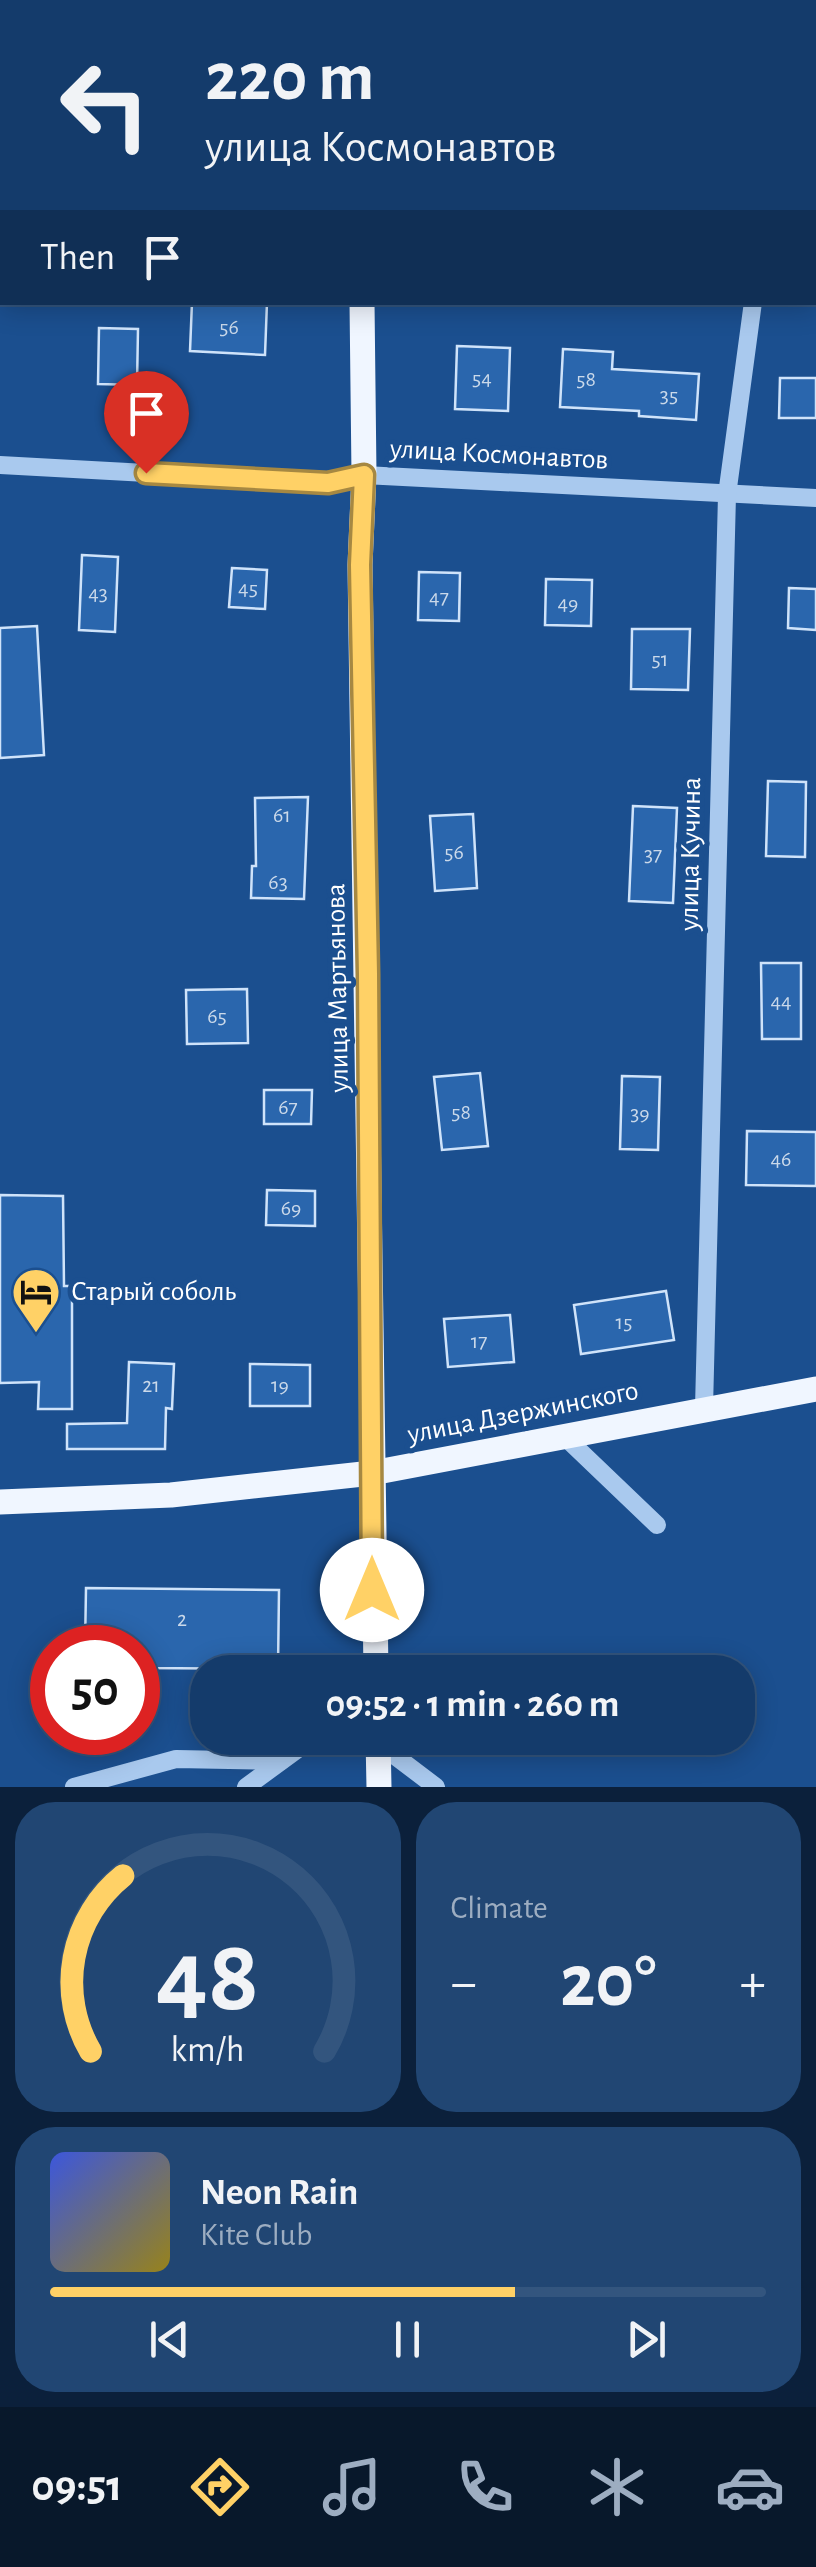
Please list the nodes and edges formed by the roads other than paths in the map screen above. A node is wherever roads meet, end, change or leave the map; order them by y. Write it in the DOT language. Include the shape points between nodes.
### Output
graph roads {
  1 [pos="362,305"];
  2 [pos="752,305"];
  3 [pos="0,464"];
  4 [pos="364,475"];
  5 [pos="727,495"];
  6 [pos="816,498"];
  7 [pos="816,1388"];
  8 [pos="704,1408"];
  9 [pos="564,1436"];
  10 [pos="372,1473"];
  11 [pos="0,1502"];
  12 [pos="658,1525"];
  13 [pos="376,1655"];
  14 [pos="291,1755"];
  15 [pos="378,1755"];
  16 [pos="397,1755"];
  17 [pos="281,1762"];
  18 [pos="74,1787"];
  19 [pos="246,1787"];
  20 [pos="379,1787"];
  21 [pos="436,1787"];
  1 -- 4 [label="main road, улица Мартьянова"];
  2 -- 5 [label="street, улица Кучина"];
  3 -- 4 [label="street, улица Космонавтов" via="328,483"];
  4 -- 5 [label="street, улица Космонавтов"];
  4 -- 10 [label="main road, улица Мартьянова"];
  5 -- 6 [label="street, улица Космонавтов"];
  5 -- 8 [label="street, улица Кучина"];
  7 -- 8 [label="main road, улица Дзержинского"];
  8 -- 9 [label="main road, улица Дзержинского"];
  9 -- 10 [label="main road, улица Дзержинского"];
  9 -- 12 [label="street"];
  10 -- 11 [label="main road, улица Дзержинского" via="171,1495"];
  10 -- 13 [label="main road, улица Мартьянова"];
  14 -- 17 [label="street"];
  15 -- 20 [label="main road"];
  16 -- 21 [label="street"];
  17 -- 18 [label="street" via="176,1759"];
  17 -- 19 [label="street"];
}
